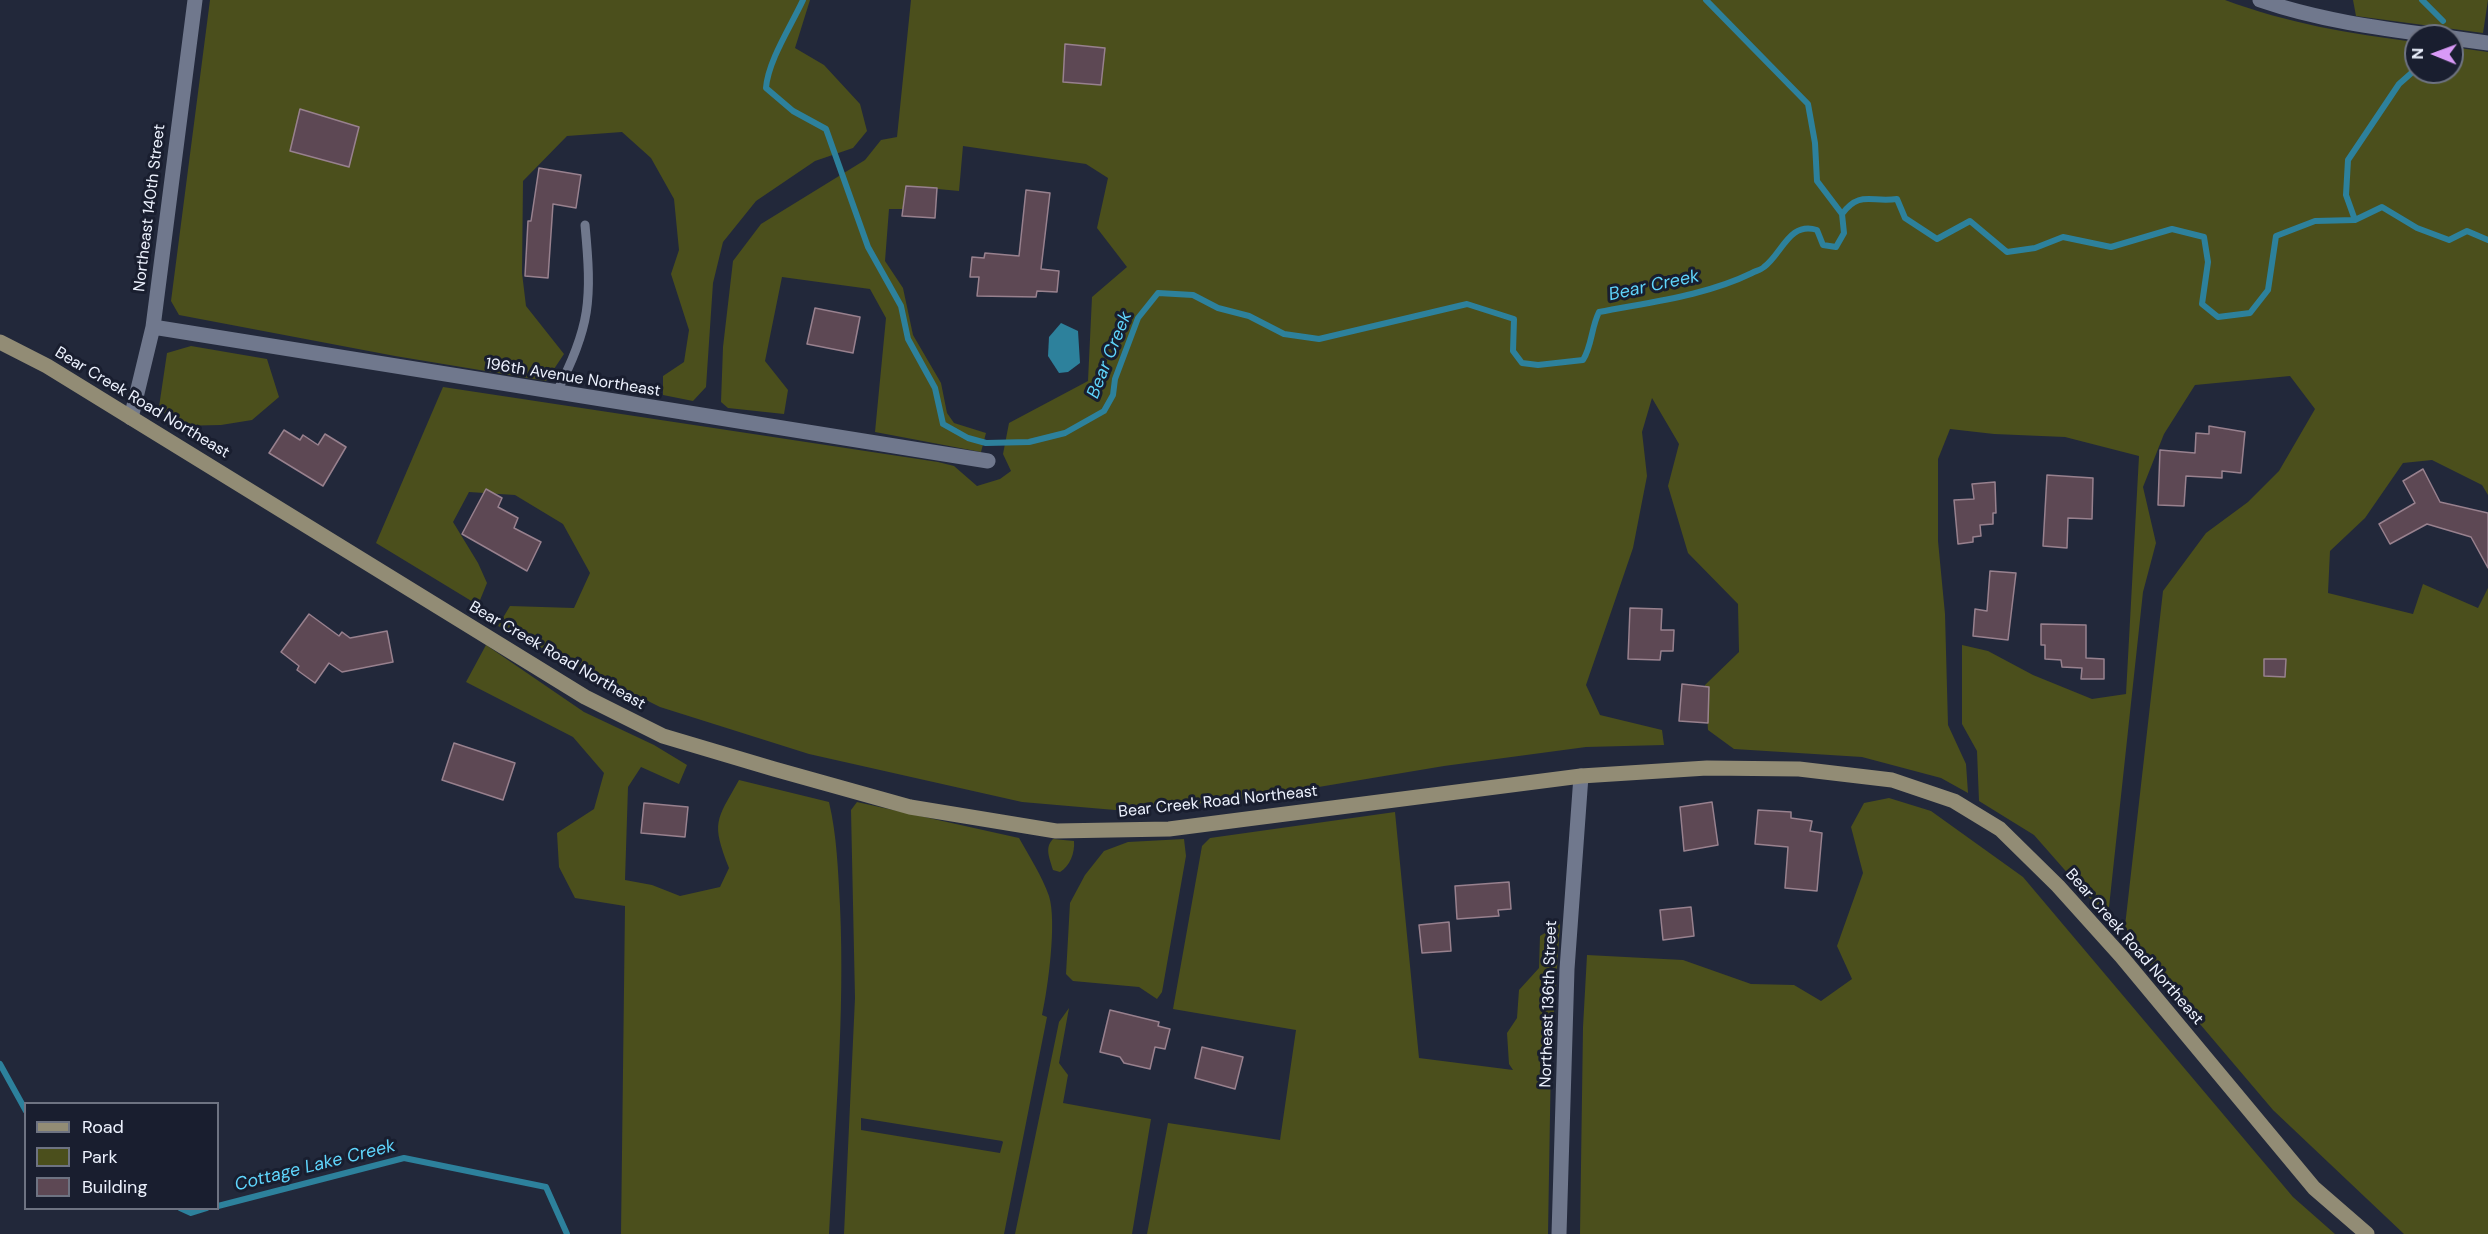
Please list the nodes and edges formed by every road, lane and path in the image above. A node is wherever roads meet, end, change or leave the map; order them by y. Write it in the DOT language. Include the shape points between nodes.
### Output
graph roads {
  1 [pos="195,0"];
  2 [pos="2260,0"];
  3 [pos="2404,32"];
  4 [pos="2464,40"];
  5 [pos="2488,43"];
  6 [pos="585,225"];
  7 [pos="153,327"];
  8 [pos="0,342"];
  9 [pos="556,393"];
  10 [pos="131,418"];
  11 [pos="988,461"];
  12 [pos="1581,776"];
  13 [pos="1559,1234"];
  14 [pos="2367,1234"];
  1 -- 7 [label="street, Northeast 140th Street"];
  2 -- 3 [label="street" via="2302,14"];
  4 -- 5 [label="street"];
  6 -- 9 [label="lane" via="589,300 584,329"];
  7 -- 9 [label="street, 196th Avenue Northeast"];
  7 -- 10 [label="street, Northeast 140th Street"];
  8 -- 10 [label="street, Bear Creek Road Northeast"];
  9 -- 11 [label="street, 196th Avenue Northeast"];
  10 -- 12 [label="street, Bear Creek Road Northeast" via="585,697 663,736 910,807 1056,831 1116,831 1253,820 1386,799"];
  12 -- 13 [label="street, Northeast 136th Street" via="1567,969"];
  12 -- 14 [label="street, Bear Creek Road Northeast" via="1707,768 1799,769 1892,780 1954,801 2000,829 2058,886 2314,1188"];
}
